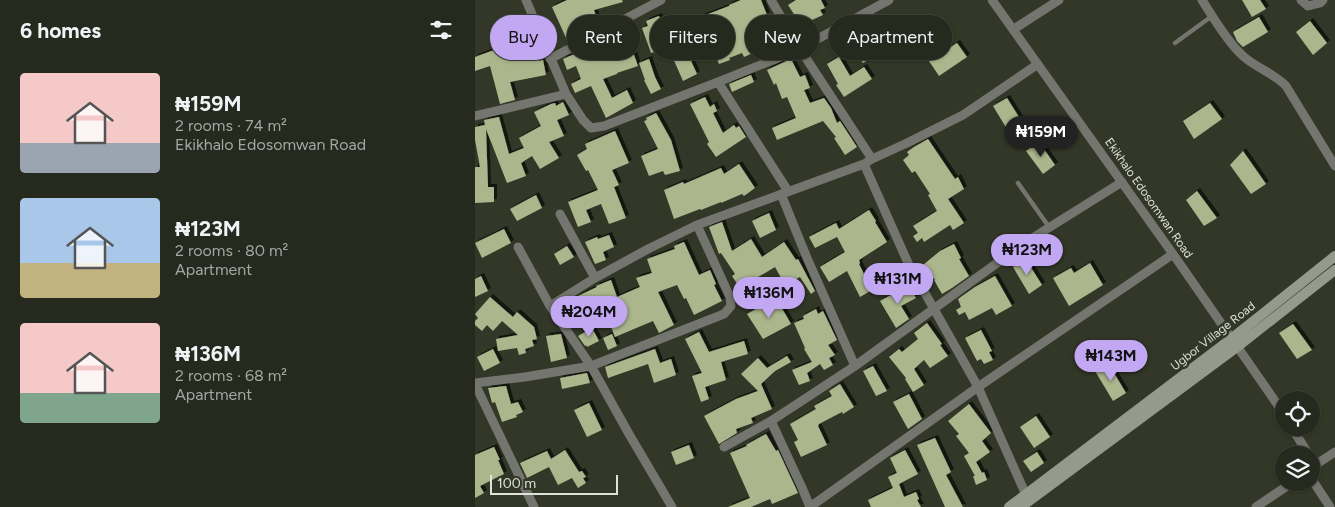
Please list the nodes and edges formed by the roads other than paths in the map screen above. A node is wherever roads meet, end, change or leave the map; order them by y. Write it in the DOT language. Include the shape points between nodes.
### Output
graph roads {
  1 [pos="525,0"];
  2 [pos="661,0"];
  3 [pos="771,0"];
  4 [pos="889,0"];
  5 [pos="992,0"];
  6 [pos="1059,0"];
  7 [pos="1202,0"];
  8 [pos="1301,0"];
  9 [pos="1323,0"];
  10 [pos="531,15"];
  11 [pos="780,15"];
  12 [pos="1212,16"];
  13 [pos="1014,29"];
  14 [pos="819,38"];
  15 [pos="1175,43"];
  16 [pos="557,54"];
  17 [pos="551,60"];
  18 [pos="771,60"];
  19 [pos="807,60"];
  20 [pos="1038,64"];
  21 [pos="718,82"];
  22 [pos="566,94"];
  23 [pos="475,116"];
  24 [pos="868,161"];
  25 [pos="1335,166"];
  26 [pos="1122,182"];
  27 [pos="1018,183"];
  28 [pos="785,193"];
  29 [pos="560,214"];
  30 [pos="697,225"];
  31 [pos="1049,227"];
  32 [pos="518,247"];
  33 [pos="1173,254"];
  34 [pos="1335,256"];
  35 [pos="1335,270"];
  36 [pos="595,278"];
  37 [pos="550,306"];
  38 [pos="934,309"];
  39 [pos="1234,343"];
  40 [pos="591,366"];
  41 [pos="855,366"];
  42 [pos="475,384"];
  43 [pos="978,387"];
  44 [pos="1275,401"];
  45 [pos="771,421"];
  46 [pos="724,447"];
  47 [pos="1335,452"];
  48 [pos="1320,460"];
  49 [pos="1280,491"];
  50 [pos="1320,491"];
  51 [pos="1020,503"];
  52 [pos="534,507"];
  53 [pos="672,507"];
  54 [pos="810,507"];
  55 [pos="1256,507"];
  56 [pos="1330,507"];
  1 -- 10 [label="street"];
  2 -- 16 [label="street"];
  3 -- 11 [label="street"];
  4 -- 14 [label="street"];
  5 -- 13 [label="street, Ekikhalo Edosomwan Road"];
  6 -- 13 [label="street"];
  7 -- 12 [label="street"];
  8 -- 9 [label="street" via="1308,6"];
  12 -- 15 [label="lane"];
  12 -- 25 [label="street" via="1241,55 1286,86"];
  13 -- 20 [label="street, Ekikhalo Edosomwan Road"];
  17 -- 22 [label="street"];
  18 -- 21 [label="street"];
  19 -- 24 [label="street"];
  20 -- 24 [label="street" via="963,115"];
  20 -- 26 [label="street, Ekikhalo Edosomwan Road"];
  21 -- 22 [label="street" via="604,126 591,128"];
  21 -- 28 [label="street"];
  22 -- 23 [label="street"];
  24 -- 28 [label="street"];
  24 -- 38 [label="street" via="908,263"];
  26 -- 31 [label="street"];
  26 -- 33 [label="street, Ekikhalo Edosomwan Road"];
  27 -- 31 [label="lane"];
  28 -- 30 [label="street"];
  28 -- 41 [label="street" via="807,258"];
  29 -- 36 [label="street"];
  30 -- 36 [label="street"];
  30 -- 40 [label="street" via="730,297 731,306 724,314"];
  31 -- 38 [label="street"];
  32 -- 37 [label="street"];
  33 -- 39 [label="street, Ekikhalo Edosomwan Road"];
  33 -- 43 [label="street"];
  34 -- 39 [label="street, Ugbor Village Road"];
  35 -- 39 [label="street, Ugbor Village Road"];
  36 -- 37 [label="street"];
  37 -- 40 [label="street"];
  38 -- 41 [label="street"];
  38 -- 43 [label="street"];
  39 -- 44 [label="street, Ekikhalo Edosomwan Road"];
  39 -- 51 [label="street, Ugbor Village Road"];
  40 -- 42 [label="street"];
  40 -- 53 [label="street"];
  41 -- 45 [label="street"];
  42 -- 52 [label="street"];
  43 -- 51 [label="street"];
  43 -- 54 [label="street"];
  45 -- 46 [label="street"];
  45 -- 54 [label="street"];
  47 -- 48 [label="street"];
  49 -- 55 [label="street"];
  50 -- 56 [label="street"];
}
